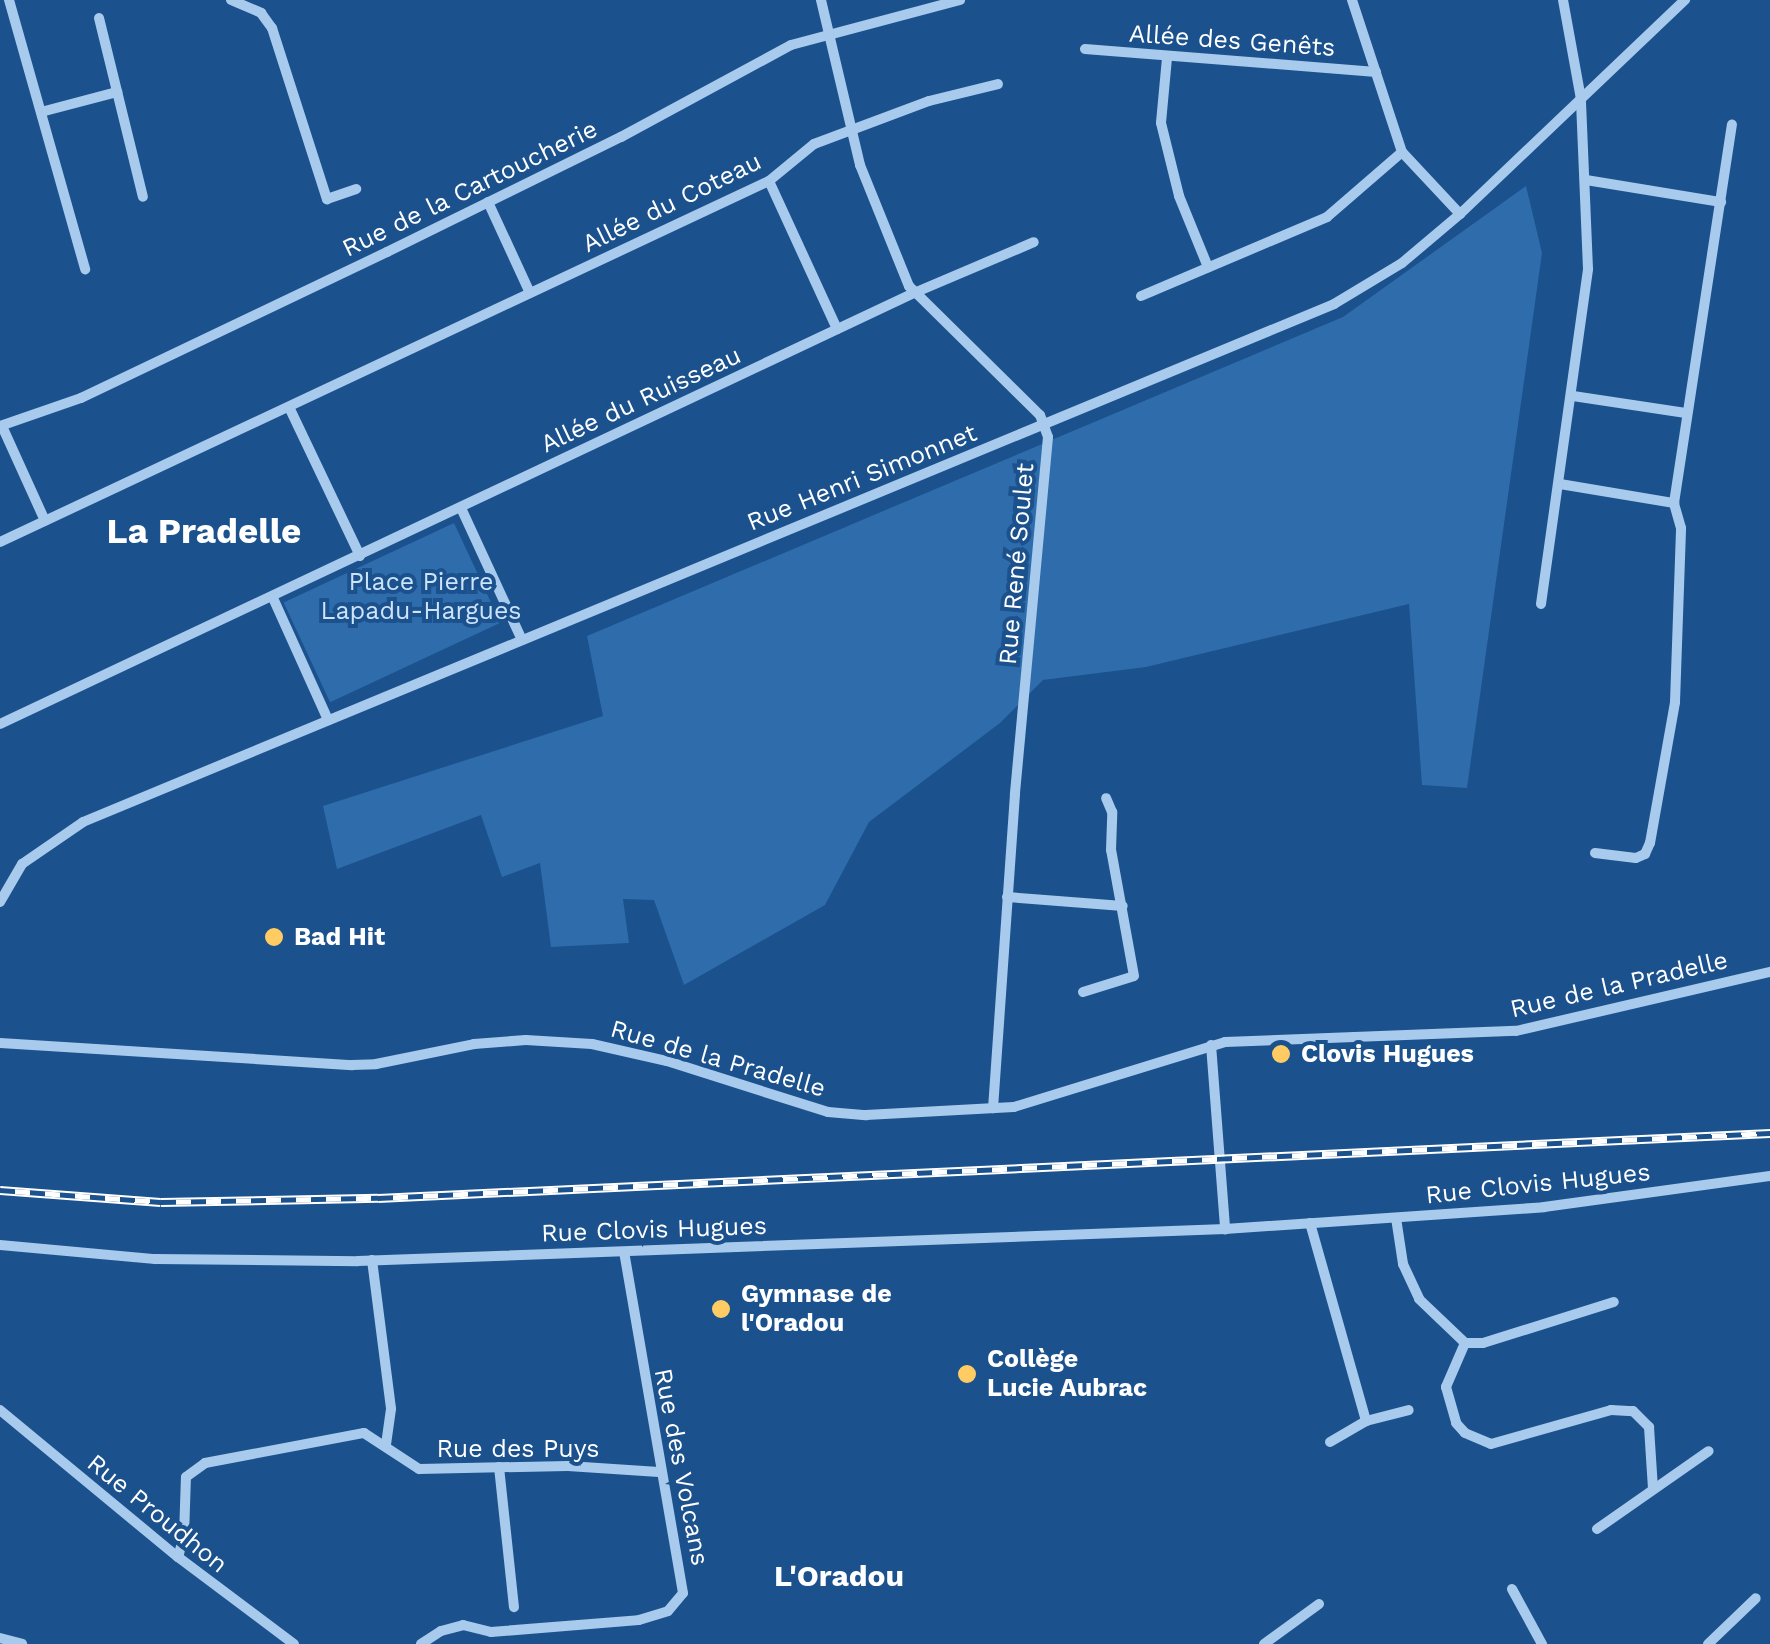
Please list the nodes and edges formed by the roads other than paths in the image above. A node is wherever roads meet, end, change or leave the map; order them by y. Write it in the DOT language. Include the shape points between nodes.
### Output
graph roads {
  1 [pos="9,0"];
  2 [pos="231,0"];
  3 [pos="821,0"];
  4 [pos="960,0"];
  5 [pos="1352,0"];
  6 [pos="1563,0"];
  7 [pos="1685,0"];
  8 [pos="100,18"];
  9 [pos="829,32"];
  10 [pos="1086,49"];
  11 [pos="1166,58"];
  12 [pos="1376,72"];
  13 [pos="998,84"];
  14 [pos="118,92"];
  15 [pos="1581,98"];
  16 [pos="41,112"];
  17 [pos="1732,124"];
  18 [pos="850,132"];
  19 [pos="1402,152"];
  20 [pos="1586,180"];
  21 [pos="768,181"];
  22 [pos="356,189"];
  23 [pos="144,197"];
  24 [pos="488,202"];
  25 [pos="1721,202"];
  26 [pos="1460,214"];
  27 [pos="1034,242"];
  28 [pos="1208,267"];
  29 [pos="85,270"];
  30 [pos="914,292"];
  31 [pos="530,294"];
  32 [pos="1141,296"];
  33 [pos="837,329"];
  34 [pos="1574,396"];
  35 [pos="289,407"];
  36 [pos="1686,414"];
  37 [pos="1044,425"];
  38 [pos="1,426"];
  39 [pos="1560,484"];
  40 [pos="1674,504"];
  41 [pos="461,508"];
  42 [pos="46,521"];
  43 [pos="0,542"];
  44 [pos="360,556"];
  45 [pos="273,598"];
  46 [pos="1541,604"];
  47 [pos="522,640"];
  48 [pos="328,720"];
  49 [pos="0,724"];
  50 [pos="1106,798"];
  51 [pos="1595,853"];
  52 [pos="1007,897"];
  53 [pos="0,902"];
  54 [pos="1123,906"];
  55 [pos="1770,972"];
  56 [pos="1083,992"];
  57 [pos="0,1042"];
  58 [pos="1212,1045"];
  59 [pos="992,1108"];
  60 [pos="1770,1176"];
  61 [pos="1396,1218"];
  62 [pos="1310,1223"];
  63 [pos="1225,1228"];
  64 [pos="0,1244"];
  65 [pos="624,1252"];
  66 [pos="372,1260"];
  67 [pos="1614,1302"];
  68 [pos="1465,1343"];
  69 [pos="0,1410"];
  70 [pos="1409,1410"];
  71 [pos="1366,1421"];
  72 [pos="1330,1442"];
  73 [pos="386,1445"];
  74 [pos="1709,1452"];
  75 [pos="500,1467"];
  76 [pos="659,1472"];
  77 [pos="1653,1489"];
  78 [pos="1597,1529"];
  79 [pos="178,1558"];
  80 [pos="1512,1589"];
  81 [pos="1756,1598"];
  82 [pos="1319,1604"];
  83 [pos="514,1607"];
  84 [pos="0,1638"];
  85 [pos="22,1644"];
  86 [pos="294,1644"];
  87 [pos="422,1644"];
  88 [pos="1264,1644"];
  89 [pos="1542,1644"];
  90 [pos="1708,1644"];
  1 -- 16 [label="street"];
  2 -- 22 [label="street" via="261,12 272,28 327,200"];
  3 -- 9 [label="street"];
  4 -- 9 [label="street, Rue de la Cartoucherie"];
  5 -- 12 [label="street"];
  6 -- 15 [label="street"];
  7 -- 15 [label="street, Rue Henri Simonnet"];
  8 -- 14 [label="street"];
  9 -- 18 [label="street"];
  9 -- 24 [label="street, Rue de la Cartoucherie" via="791,44"];
  10 -- 11 [label="street, Allée des Genêts"];
  11 -- 12 [label="street, Allée des Genêts"];
  11 -- 28 [label="street" via="1161,123 1178,196"];
  12 -- 19 [label="street"];
  13 -- 18 [label="street, Allée du Coteau"];
  14 -- 16 [label="street"];
  14 -- 23 [label="street"];
  15 -- 20 [label="street"];
  15 -- 26 [label="street, Rue Henri Simonnet"];
  16 -- 29 [label="street"];
  17 -- 25 [label="street"];
  18 -- 21 [label="street, Allée du Coteau" via="814,144"];
  18 -- 30 [label="street"];
  19 -- 26 [label="street"];
  19 -- 28 [label="street" via="1327,217"];
  20 -- 25 [label="street"];
  20 -- 34 [label="street" via="1588,269"];
  21 -- 31 [label="street, Allée du Coteau"];
  21 -- 33 [label="street"];
  24 -- 31 [label="street"];
  24 -- 38 [label="street, Rue de la Cartoucherie" via="82,398"];
  25 -- 36 [label="street"];
  26 -- 37 [label="street, Rue Henri Simonnet" via="1402,263 1334,304"];
  27 -- 30 [label="street, Allée du Ruisseau"];
  28 -- 32 [label="street"];
  30 -- 33 [label="street, Allée du Ruisseau"];
  30 -- 37 [label="street"];
  31 -- 35 [label="street, Allée du Coteau"];
  33 -- 41 [label="street, Allée du Ruisseau"];
  34 -- 36 [label="street"];
  34 -- 39 [label="street"];
  35 -- 42 [label="street, Allée du Coteau"];
  35 -- 44 [label="street"];
  36 -- 40 [label="street"];
  37 -- 47 [label="street, Rue Henri Simonnet"];
  37 -- 52 [label="street, Rue René Soulet" via="1036,598"];
  38 -- 42 [label="street"];
  39 -- 40 [label="street"];
  39 -- 46 [label="street"];
  40 -- 51 [label="street" via="1681,528 1675,702 1650,843 1636,858"];
  41 -- 44 [label="street, Allée du Ruisseau"];
  41 -- 47 [label="street"];
  42 -- 43 [label="street, Allée du Coteau"];
  44 -- 45 [label="street, Allée du Ruisseau"];
  45 -- 48 [label="street"];
  45 -- 49 [label="street, Allée du Ruisseau"];
  47 -- 48 [label="street, Rue Henri Simonnet"];
  48 -- 53 [label="street, Rue Henri Simonnet" via="83,822 22,864"];
  50 -- 54 [label="street"];
  52 -- 54 [label="street"];
  52 -- 59 [label="street, Rue René Soulet"];
  54 -- 56 [label="street" via="1134,976"];
  55 -- 58 [label="street, Rue de la Pradelle" via="1516,1032"];
  57 -- 59 [label="street, Rue de la Pradelle" via="352,1064 474,1044 592,1044 828,1112"];
  58 -- 59 [label="street, Rue de la Pradelle" via="1036,1102"];
  58 -- 63 [label="street"];
  60 -- 61 [label="street, Rue Clovis Hugues" via="1544,1207"];
  61 -- 62 [label="street, Rue Clovis Hugues"];
  61 -- 68 [label="street" via="1403,1264 1419,1298"];
  62 -- 63 [label="street, Rue Clovis Hugues"];
  62 -- 71 [label="street"];
  63 -- 65 [label="street, Rue Clovis Hugues"];
  64 -- 66 [label="street, Rue Clovis Hugues" via="155,1260"];
  65 -- 66 [label="street, Rue Clovis Hugues"];
  65 -- 76 [label="street, Rue des Volcans"];
  66 -- 73 [label="street" via="391,1409"];
  67 -- 68 [label="street" via="1483,1344"];
  68 -- 77 [label="street" via="1446,1386 1450,1411 1465,1433 1480,1442 1506,1442 1611,1410 1633,1411 1649,1427"];
  69 -- 79 [label="street, Rue Proudhon"];
  70 -- 71 [label="street"];
  71 -- 72 [label="street"];
  73 -- 75 [label="street, Rue des Puys" via="419,1469"];
  73 -- 79 [label="street, Rue des Puys" via="364,1434 205,1463 186,1477"];
  74 -- 77 [label="street"];
  75 -- 76 [label="street, Rue des Puys"];
  75 -- 83 [label="street"];
  76 -- 87 [label="street, Rue des Volcans" via="683,1592 668,1612 490,1632 463,1625 440,1630"];
  77 -- 78 [label="street"];
  79 -- 86 [label="street, Rue Proudhon"];
  80 -- 89 [label="street"];
  81 -- 90 [label="street"];
  82 -- 88 [label="street"];
  84 -- 85 [label="street"];
}
